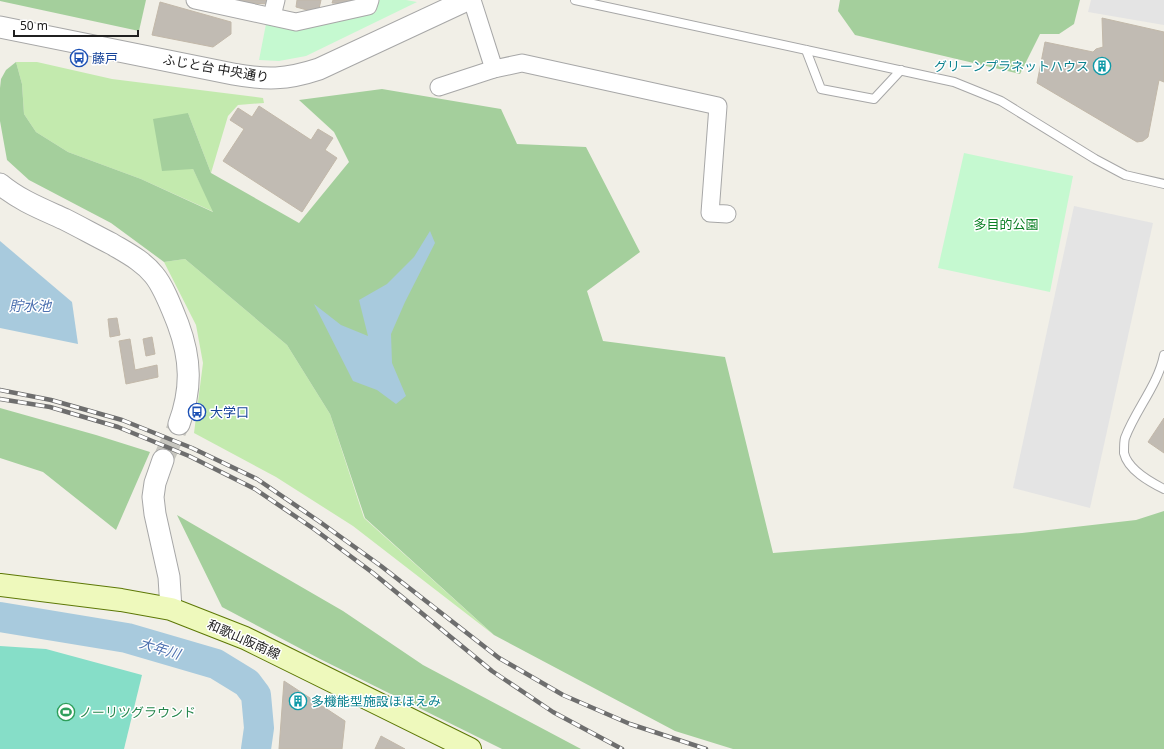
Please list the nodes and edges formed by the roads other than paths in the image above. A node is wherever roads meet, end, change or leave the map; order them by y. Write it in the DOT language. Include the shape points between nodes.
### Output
graph roads {
  1 [pos="195,0"];
  2 [pos="370,0"];
  3 [pos="467,0"];
  4 [pos="472,0"];
  5 [pos="575,0"];
  6 [pos="274,8"];
  7 [pos="0,27"];
  8 [pos="806,50"];
  9 [pos="494,69"];
  10 [pos="901,70"];
  11 [pos="439,87"];
  12 [pos="0,184"];
  13 [pos="1164,184"];
  14 [pos="727,214"];
  15 [pos="1164,355"];
  16 [pos="178,424"];
  17 [pos="163,460"];
  18 [pos="1164,490"];
  19 [pos="0,585"];
  20 [pos="171,609"];
  21 [pos="470,749"];
  1 -- 6 [label="street"];
  2 -- 6 [label="street" via="368,6 296,22"];
  3 -- 7 [label="street, ふじと台 中央通り" via="319,69 281,79 233,74"];
  4 -- 9 [label="street"];
  5 -- 8 [label="lane"];
  8 -- 10 [label="lane"];
  8 -- 10 [label="lane" via="821,89 874,99"];
  9 -- 11 [label="street"];
  9 -- 14 [label="street" via="522,63 718,106 710,213"];
  10 -- 13 [label="lane" via="977,90 1125,175"];
  12 -- 16 [label="street" via="33,205 133,256 154,275 165,294 185,343 188,381 184,410"];
  15 -- 18 [label="lane" via="1152,386 1124,439 1124,453 1130,465"];
  17 -- 20 [label="street" via="153,497 169,577"];
  19 -- 20 [label="main road, 和歌山阪南線"];
  20 -- 21 [label="main road, 和歌山阪南線" via="246,638"];
}
